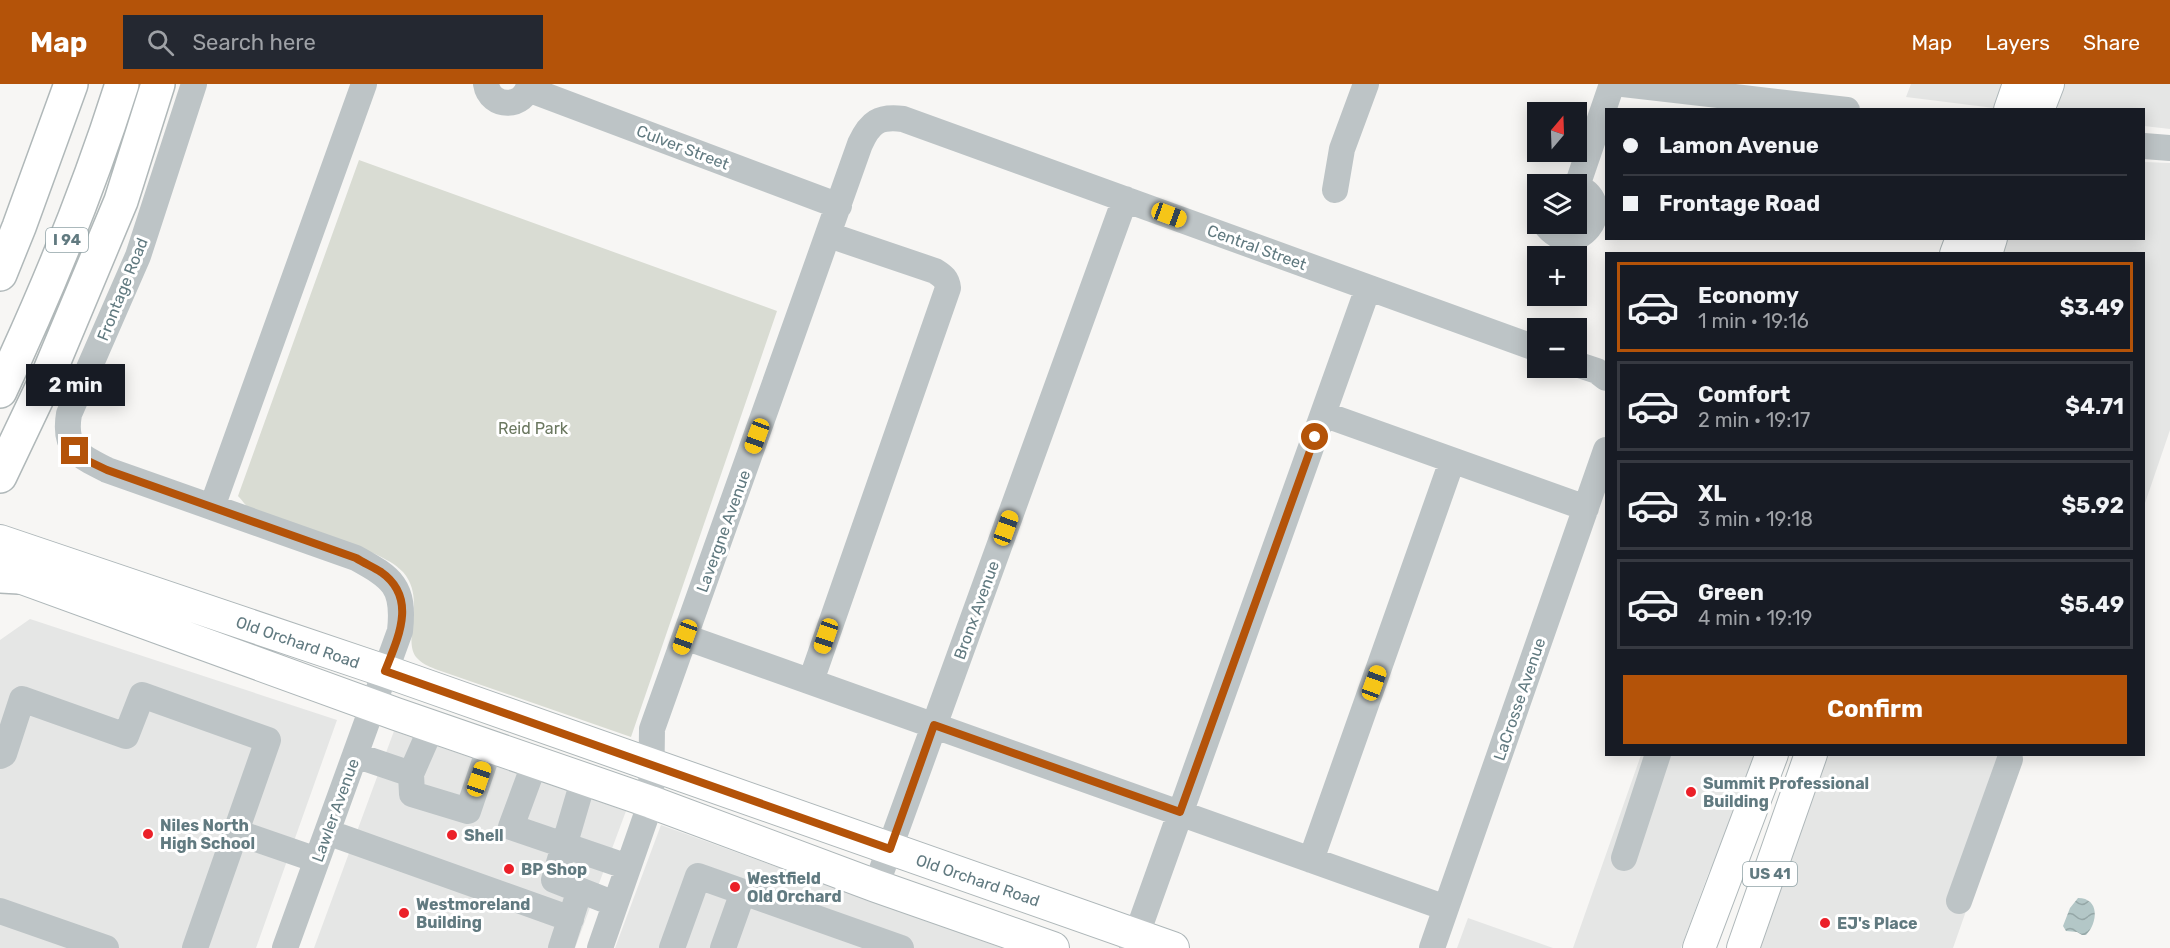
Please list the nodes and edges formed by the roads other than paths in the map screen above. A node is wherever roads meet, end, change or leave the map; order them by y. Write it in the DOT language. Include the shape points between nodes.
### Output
graph roads {
  1 [pos="71,84"];
  2 [pos="122,84"];
  3 [pos="158,84"];
  4 [pos="194,84"];
  5 [pos="364,84"];
  6 [pos="486,84"];
  7 [pos="1366,84"];
  8 [pos="1612,84"];
  9 [pos="1623,84"];
  10 [pos="2019,84"];
  11 [pos="2048,84"];
  12 [pos="528,87"];
  13 [pos="1766,91"];
  14 [pos="1838,108"];
  15 [pos="2011,108"];
  16 [pos="2039,108"];
  17 [pos="874,122"];
  18 [pos="2145,146"];
  19 [pos="2170,148"];
  20 [pos="1577,174"];
  21 [pos="1335,190"];
  22 [pos="1587,193"];
  23 [pos="1125,199"];
  24 [pos="839,206"];
  25 [pos="1587,230"];
  26 [pos="1555,234"];
  27 [pos="1582,234"];
  28 [pos="829,235"];
  29 [pos="0,274"];
  30 [pos="1368,288"];
  31 [pos="1527,346"];
  32 [pos="1587,368"];
  33 [pos="1605,377"];
  34 [pos="0,391"];
  35 [pos="1323,414"];
  36 [pos="1605,453"];
  37 [pos="1452,461"];
  38 [pos="0,476"];
  39 [pos="212,507"];
  40 [pos="1586,508"];
  41 [pos="0,542"];
  42 [pos="6,574"];
  43 [pos="685,637"];
  44 [pos="385,671"];
  45 [pos="811,681"];
  46 [pos="373,705"];
  47 [pos="934,725"];
  48 [pos="432,726"];
  49 [pos="490,746"];
  50 [pos="355,755"];
  51 [pos="0,756"];
  52 [pos="1658,756"];
  53 [pos="1771,756"];
  54 [pos="1809,756"];
  55 [pos="2010,759"];
  56 [pos="535,762"];
  57 [pos="651,764"];
  58 [pos="411,774"];
  59 [pos="584,778"];
  60 [pos="651,802"];
  61 [pos="1180,812"];
  62 [pos="236,832"];
  63 [pos="327,832"];
  64 [pos="564,846"];
  65 [pos="890,849"];
  66 [pos="1624,858"];
  67 [pos="317,860"];
  68 [pos="1311,860"];
  69 [pos="628,867"];
  70 [pos="876,886"];
  71 [pos="581,891"];
  72 [pos="743,892"];
  73 [pos="1959,902"];
  74 [pos="615,904"];
  75 [pos="1446,908"];
  76 [pos="0,911"];
  77 [pos="570,919"];
  78 [pos="1134,941"];
  79 [pos="106,948"];
  80 [pos="195,948"];
  81 [pos="285,948"];
  82 [pos="561,948"];
  83 [pos="600,948"];
  84 [pos="672,948"];
  85 [pos="723,948"];
  86 [pos="901,948"];
  87 [pos="1053,948"];
  88 [pos="1173,948"];
  89 [pos="1432,948"];
  90 [pos="1699,948"];
  91 [pos="1743,948"];
  1 -- 29 [label="highway"];
  2 -- 34 [label="highway, I 94" via="81,205"];
  3 -- 38 [label="highway" via="121,201 49,373"];
  4 -- 39 [label="street, Frontage Road" via="138,256 69,414 67,428 70,444 84,459"];
  5 -- 39 [label="street"];
  6 -- 12 [label="street, Culver Street" via="495,100 508,104 520,100"];
  7 -- 21 [label="street" via="1342,149"];
  8 -- 20 [label="street"];
  9 -- 13 [label="street"];
  10 -- 15 [label="main road"];
  11 -- 16 [label="main road"];
  12 -- 24 [label="street, Culver Street"];
  13 -- 14 [label="street"];
  17 -- 23 [label="street, Central Street" via="887,117 903,119"];
  17 -- 24 [label="street, Lavergne Avenue" via="860,144"];
  18 -- 19 [label="street"];
  22 -- 25 [label="street" via="1594,204 1593,221"];
  23 -- 30 [label="street, Central Street"];
  23 -- 47 [label="street, Bronx Avenue"];
  24 -- 28 [label="street, Lavergne Avenue"];
  26 -- 27 [label="street" via="1566,238"];
  28 -- 43 [label="street, Lavergne Avenue"];
  28 -- 45 [label="street" via="934,271 944,276 948,288"];
  30 -- 31 [label="street, Central Street"];
  30 -- 35 [label="street"];
  32 -- 33 [label="street"];
  35 -- 37 [label="street"];
  35 -- 61 [label="street"];
  36 -- 40 [label="street, LaCrosse Avenue"];
  37 -- 40 [label="street"];
  37 -- 68 [label="street"];
  39 -- 44 [label="street, Frontage Road" via="356,558 382,573 397,588 403,609 400,631"];
  40 -- 75 [label="street, LaCrosse Avenue"];
  41 -- 44 [label="main road, Old Orchard Road"];
  42 -- 46 [label="main road, Old Orchard Road"];
  43 -- 45 [label="street"];
  43 -- 57 [label="street, Lavergne Avenue" via="652,729"];
  44 -- 46 [label="street, Lawler Avenue"];
  44 -- 57 [label="main road, Old Orchard Road"];
  45 -- 47 [label="street"];
  46 -- 48 [label="main road, Old Orchard Road"];
  46 -- 50 [label="street, Lawler Avenue"];
  47 -- 61 [label="street"];
  47 -- 65 [label="street, Bronx Avenue"];
  48 -- 49 [label="main road, Old Orchard Road"];
  48 -- 58 [label="street"];
  49 -- 56 [label="main road, Old Orchard Road"];
  49 -- 58 [label="street" via="468,811 412,794"];
  50 -- 58 [label="street"];
  50 -- 63 [label="street, Lawler Avenue"];
  51 -- 62 [label="street" via="4,754 22,699 126,736 142,695 268,740"];
  52 -- 66 [label="street"];
  53 -- 90 [label="main road, US 41"];
  54 -- 91 [label="main road, US 41"];
  55 -- 73 [label="street"];
  56 -- 59 [label="main road, Old Orchard Road"];
  56 -- 64 [label="street" via="511,827"];
  57 -- 60 [label="street, Lavergne Avenue"];
  57 -- 65 [label="main road, Old Orchard Road"];
  59 -- 60 [label="main road, Old Orchard Road"];
  59 -- 64 [label="street"];
  60 -- 69 [label="street, Lavergne Avenue"];
  60 -- 70 [label="main road, Old Orchard Road"];
  61 -- 68 [label="street"];
  61 -- 78 [label="street"];
  62 -- 67 [label="street"];
  62 -- 80 [label="street"];
  63 -- 67 [label="street, Lawler Avenue"];
  63 -- 77 [label="street"];
  64 -- 69 [label="street"];
  64 -- 71 [label="street" via="554,880"];
  65 -- 70 [label="street, Bronx Avenue"];
  65 -- 78 [label="main road, Old Orchard Road"];
  67 -- 81 [label="street, Lawler Avenue"];
  68 -- 75 [label="street"];
  69 -- 74 [label="street, Lavergne Avenue"];
  70 -- 87 [label="main road, Old Orchard Road"];
  71 -- 74 [label="street"];
  71 -- 77 [label="street"];
  72 -- 84 [label="street" via="698,876"];
  72 -- 85 [label="street"];
  72 -- 86 [label="street"];
  74 -- 83 [label="street, Lavergne Avenue"];
  75 -- 89 [label="street, LaCrosse Avenue"];
  76 -- 79 [label="street"];
  77 -- 82 [label="street"];
  78 -- 88 [label="main road, Old Orchard Road"];
}
